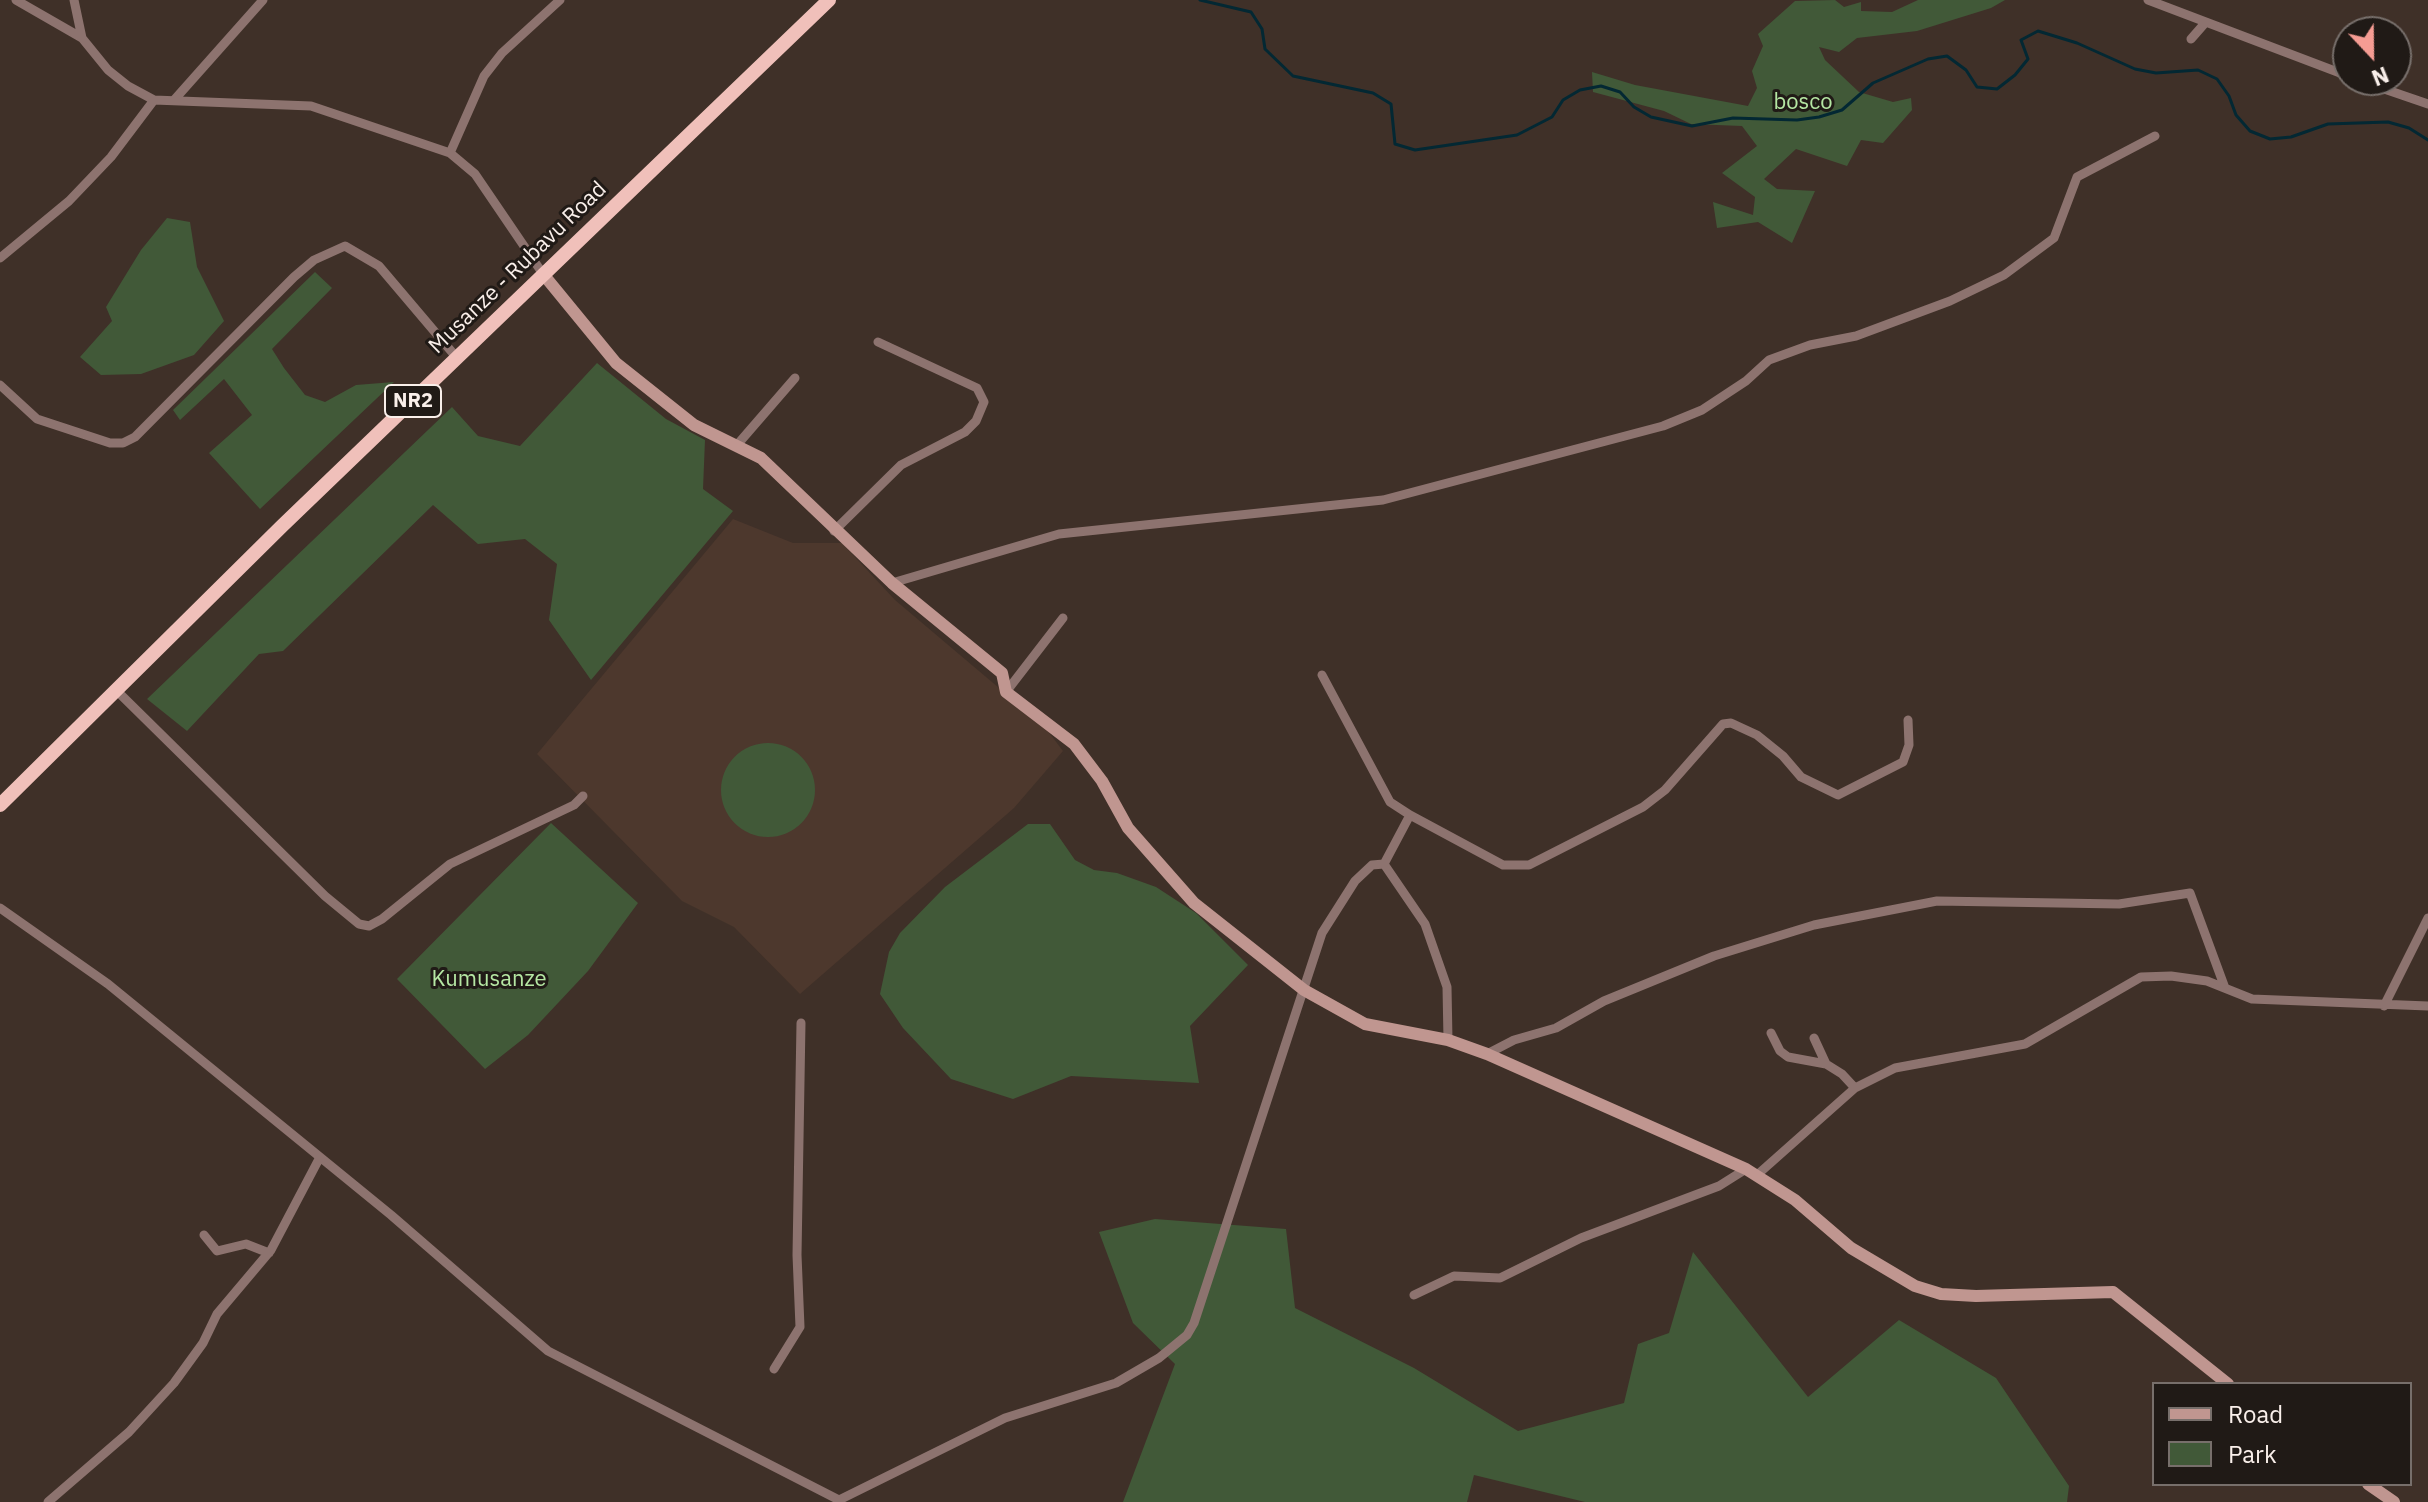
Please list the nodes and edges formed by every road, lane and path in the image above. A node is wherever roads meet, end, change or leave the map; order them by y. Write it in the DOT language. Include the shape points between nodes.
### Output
graph roads {
  1 [pos="16,0"];
  2 [pos="74,0"];
  3 [pos="263,0"];
  4 [pos="560,0"];
  5 [pos="829,0"];
  6 [pos="2148,0"];
  7 [pos="2205,23"];
  8 [pos="82,38"];
  9 [pos="2191,39"];
  10 [pos="2332,70"];
  11 [pos="2405,96"];
  12 [pos="175,99"];
  13 [pos="154,100"];
  14 [pos="2428,104"];
  15 [pos="2155,136"];
  16 [pos="450,153"];
  17 [pos="0,258"];
  18 [pos="543,274"];
  19 [pos="878,342"];
  20 [pos="457,358"];
  21 [pos="795,378"];
  22 [pos="0,385"];
  23 [pos="737,445"];
  24 [pos="834,531"];
  25 [pos="892,583"];
  26 [pos="1063,618"];
  27 [pos="1322,675"];
  28 [pos="116,690"];
  29 [pos="1006,692"];
  30 [pos="1908,720"];
  31 [pos="583,796"];
  32 [pos="0,805"];
  33 [pos="1410,815"];
  34 [pos="1384,864"];
  35 [pos="0,908"];
  36 [pos="2428,918"];
  37 [pos="2225,988"];
  38 [pos="1304,990"];
  39 [pos="2384,1006"];
  40 [pos="2428,1006"];
  41 [pos="801,1023"];
  42 [pos="1771,1033"];
  43 [pos="1814,1038"];
  44 [pos="1448,1040"];
  45 [pos="1487,1054"];
  46 [pos="1826,1064"];
  47 [pos="1855,1088"];
  48 [pos="320,1157"];
  49 [pos="1752,1172"];
  50 [pos="204,1235"];
  51 [pos="269,1253"];
  52 [pos="1414,1295"];
  53 [pos="774,1369"];
  54 [pos="2226,1382"];
  55 [pos="2371,1486"];
  56 [pos="48,1502"];
  57 [pos="2394,1502"];
  1 -- 8 [label="street"];
  2 -- 8 [label="street"];
  3 -- 12 [label="street"];
  4 -- 16 [label="street" via="484,76"];
  5 -- 18 [label="highway, Musanze - Rubavu Road / NR2"];
  6 -- 7 [label="street"];
  7 -- 9 [label="street"];
  7 -- 10 [label="street"];
  8 -- 13 [label="street" via="108,70"];
  11 -- 14 [label="street"];
  12 -- 13 [label="street"];
  12 -- 16 [label="street" via="311,106"];
  13 -- 17 [label="street" via="69,201"];
  15 -- 25 [label="street" via="2077,177 2054,238 2004,275 1856,336 1769,360 1702,410 1663,426 1383,500 1059,534"];
  16 -- 18 [label="street" via="475,174"];
  18 -- 20 [label="highway, Musanze - Rubavu Road / NR2"];
  18 -- 23 [label="main road" via="616,363 694,425"];
  19 -- 24 [label="street" via="977,388 984,402 965,432 901,465"];
  20 -- 22 [label="street" via="379,266 345,246 314,260 294,277 135,437 123,443 37,419"];
  20 -- 28 [label="highway, Musanze - Rubavu Road / NR2"];
  21 -- 23 [label="street"];
  23 -- 24 [label="main road" via="781,474"];
  24 -- 25 [label="main road"];
  25 -- 29 [label="main road" via="1002,673"];
  26 -- 29 [label="street"];
  27 -- 33 [label="street" via="1390,802"];
  28 -- 31 [label="street" via="359,924 369,926 382,919 450,864"];
  28 -- 32 [label="highway, Musanze - Rubavu Road / NR2"];
  29 -- 38 [label="main road" via="1074,744 1128,828 1194,903"];
  30 -- 33 [label="street" via="1903,762 1838,795 1801,777 1757,735 1723,724 1665,790 1643,807 1529,865 1503,865"];
  33 -- 34 [label="street"];
  34 -- 38 [label="street" via="1372,865 1355,881 1330,920"];
  34 -- 44 [label="street" via="1425,924 1447,987"];
  35 -- 48 [label="street" via="108,984"];
  36 -- 39 [label="street"];
  37 -- 39 [label="street" via="2252,999"];
  37 -- 45 [label="street" via="2190,893 2119,904 1937,901 1814,925 1714,956"];
  37 -- 47 [label="street" via="2171,976 2141,977 2025,1044 1895,1068"];
  38 -- 44 [label="main road" via="1365,1024"];
  38 -- 48 [label="street" via="1187,1335 1132,1376 1005,1418 839,1500 548,1351"];
  39 -- 40 [label="street"];
  41 -- 53 [label="street" via="800,1327"];
  42 -- 46 [label="street" via="1788,1057"];
  43 -- 46 [label="street"];
  44 -- 45 [label="main road"];
  45 -- 49 [label="main road"];
  46 -- 47 [label="street"];
  47 -- 49 [label="street"];
  48 -- 51 [label="street"];
  49 -- 52 [label="street" via="1581,1238 1500,1278 1454,1276"];
  49 -- 54 [label="main road" via="1851,1248 1907,1282 1941,1294 1976,1296 2113,1292"];
  50 -- 51 [label="street" via="217,1251 246,1244"];
  51 -- 56 [label="street" via="217,1314 174,1383 129,1432"];
  55 -- 57 [label="main road"];
}
